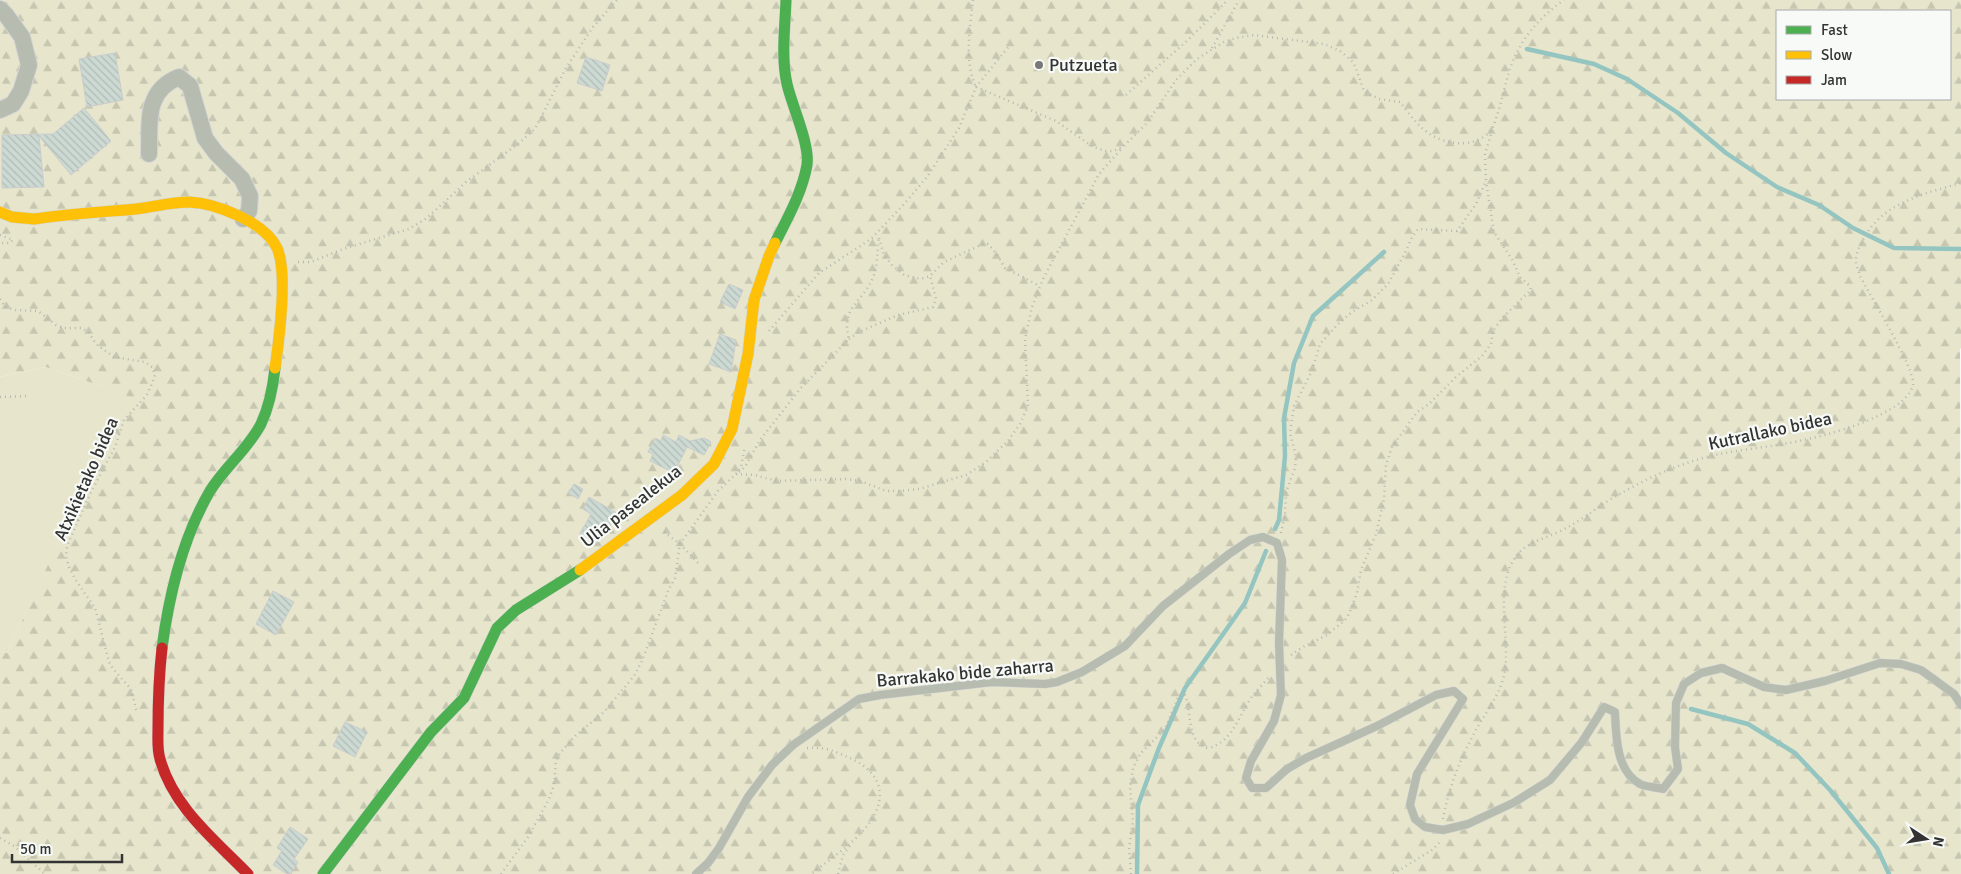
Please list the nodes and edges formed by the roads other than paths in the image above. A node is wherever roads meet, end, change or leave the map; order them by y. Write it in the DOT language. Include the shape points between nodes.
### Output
graph roads {
  1 [pos="786,0"];
  2 [pos="0,9"];
  3 [pos="0,110"];
  4 [pos="149,154"];
  5 [pos="0,212"];
  6 [pos="243,219"];
  7 [pos="1961,705"];
  8 [pos="248,874"];
  9 [pos="323,874"];
  10 [pos="696,874"];
  1 -- 9 [label="street, Ulia pasealekua" via="784,62 807,164 795,203 768,256 754,300 748,354 732,429 714,464 682,496 592,562 516,610 497,628 464,698 431,732"];
  2 -- 3 [label="street" via="22,37 29,64 21,91 13,104"];
  4 -- 6 [label="street" via="151,104 166,82 179,77 190,86 205,138 242,179 250,196 249,210"];
  5 -- 6 [label="street" via="34,219 191,202 224,210"];
  6 -- 8 [label="street" via="258,226 275,244 282,263 272,390 261,422 210,492 190,533 164,634 156,704 159,757 167,780 177,797"];
  7 -- 10 [label="lane, Barrakako bide zaharra" via="1954,694 1921,670 1901,664 1880,663 1786,690 1764,687 1722,668 1701,673 1684,684 1676,703 1678,769 1663,789 1640,784 1625,770 1617,741 1615,712 1604,707 1582,742 1550,780 1515,802 1468,824 1443,830 1425,828 1415,819 1410,805 1417,774 1462,698 1454,691 1436,695 1306,758 1286,769 1266,788 1252,788 1246,778 1251,761 1274,721 1281,695 1282,560 1277,543 1263,537 1250,540 1229,554 1163,606 1125,646 1082,672 1045,684 992,682 859,699 794,745 772,765 748,797 708,864"];
}
